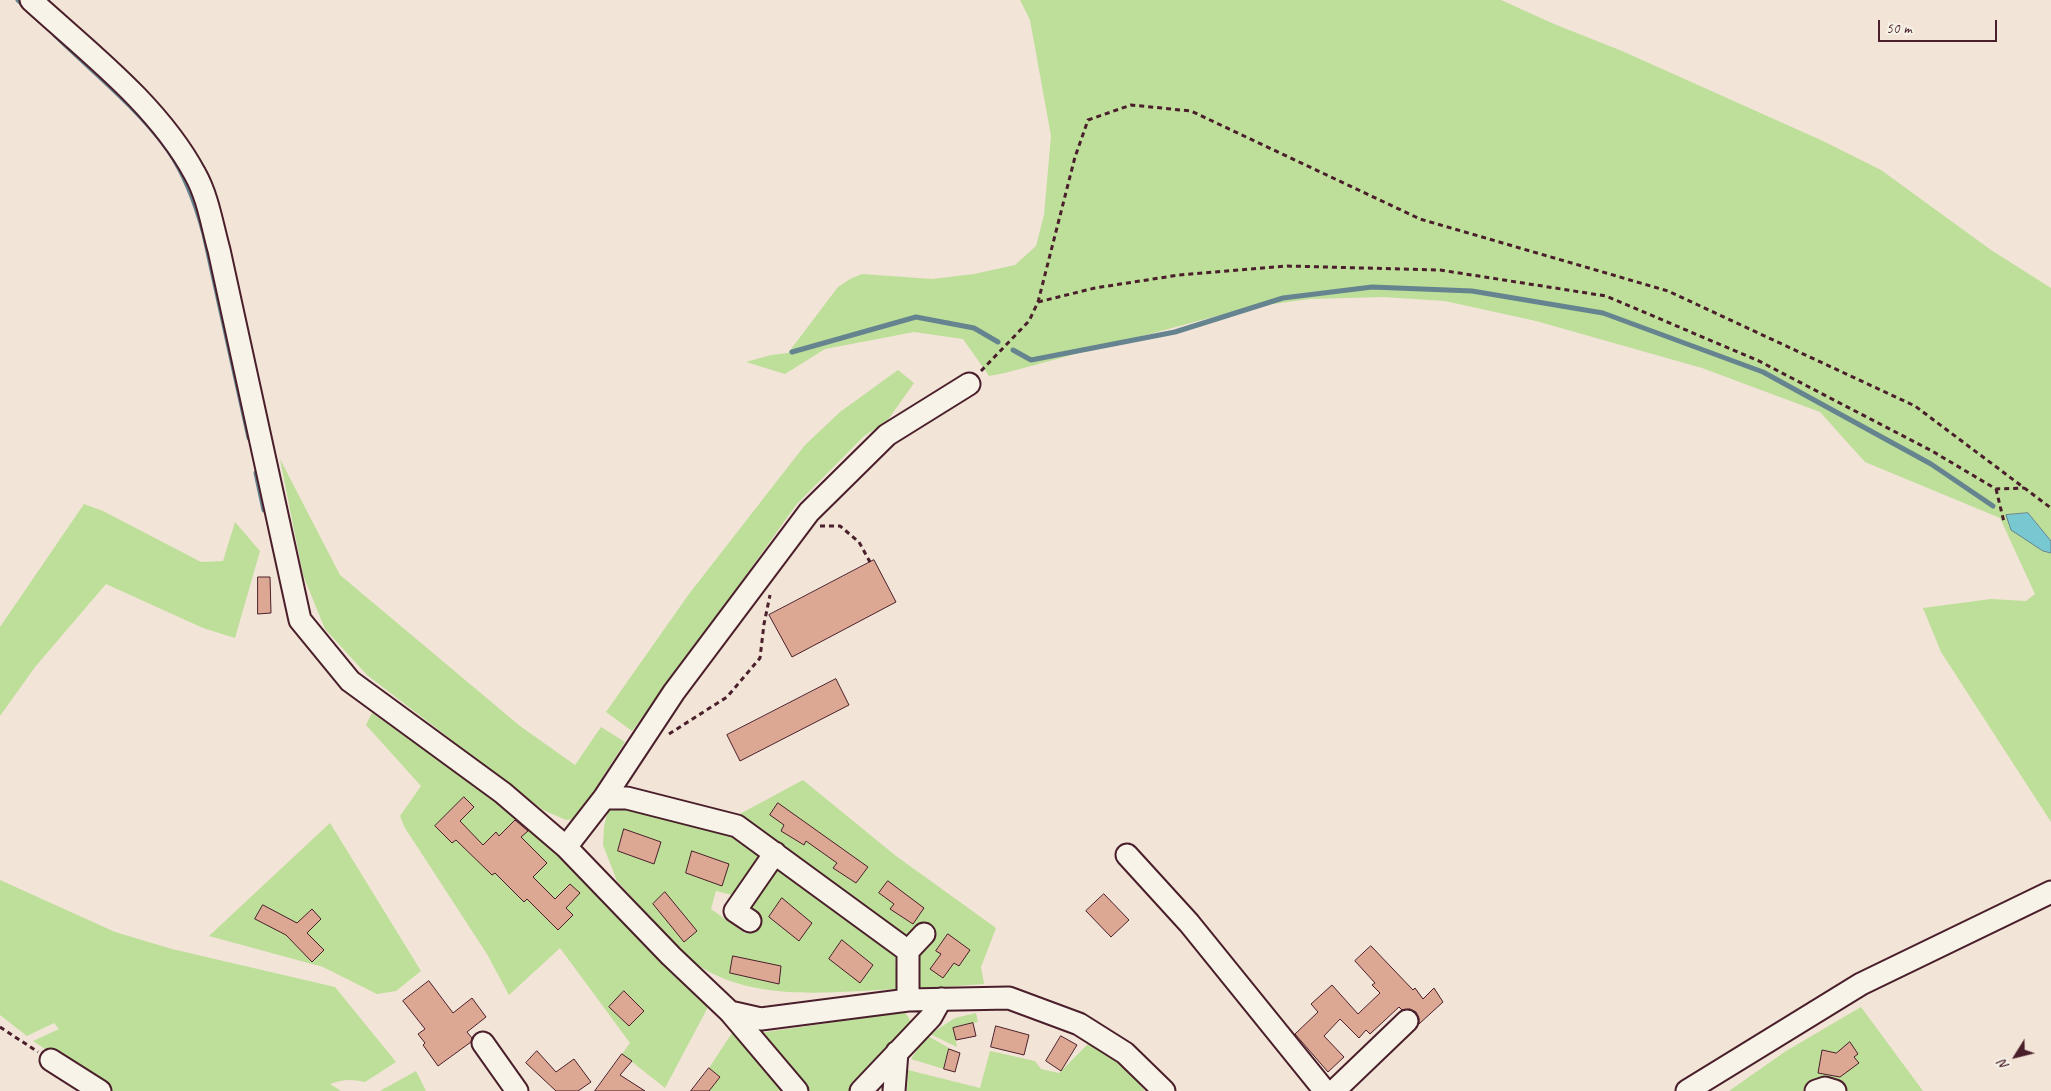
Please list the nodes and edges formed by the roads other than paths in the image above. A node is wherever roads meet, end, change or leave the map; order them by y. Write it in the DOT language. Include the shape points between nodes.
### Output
graph roads {
  1 [pos="30,0"];
  2 [pos="968,384"];
  3 [pos="604,798"];
  4 [pos="566,847"];
  5 [pos="775,853"];
  6 [pos="1127,855"];
  7 [pos="2051,892"];
  8 [pos="736,911"];
  9 [pos="924,934"];
  10 [pos="908,951"];
  11 [pos="908,991"];
  12 [pos="941,999"];
  13 [pos="730,1012"];
  14 [pos="1407,1021"];
  15 [pos="483,1043"];
  16 [pos="897,1052"];
  17 [pos="51,1060"];
  18 [pos="100,1091"];
  19 [pos="517,1091"];
  20 [pos="797,1091"];
  21 [pos="861,1091"];
  22 [pos="894,1091"];
  23 [pos="1164,1091"];
  24 [pos="1324,1091"];
  25 [pos="1334,1091"];
  26 [pos="1687,1091"];
  27 [pos="1816,1091"];
  28 [pos="1835,1091"];
  1 -- 4 [label="street" via="135,95 175,143 195,174 218,250 300,620 350,681 504,793"];
  2 -- 3 [label="street" via="887,435 809,512 674,692"];
  3 -- 4 [label="street"];
  3 -- 5 [label="street" via="627,798 737,826"];
  4 -- 13 [label="street"];
  5 -- 8 [label="street"];
  5 -- 10 [label="street"];
  6 -- 24 [label="street" via="1189,923"];
  7 -- 26 [label="street" via="1861,984"];
  9 -- 10 [label="street"];
  10 -- 11 [label="street"];
  12 -- 13 [label="street" via="908,1000 761,1019"];
  12 -- 16 [label="street" via="931,1017"];
  12 -- 23 [label="street" via="1009,998 1079,1024 1125,1053"];
  13 -- 20 [label="street"];
  14 -- 25 [label="street"];
  15 -- 19 [label="street"];
  16 -- 21 [label="street"];
  16 -- 22 [label="street"];
  17 -- 18 [label="street"];
  27 -- 28 [label="street" via="1825,1088"];
}
